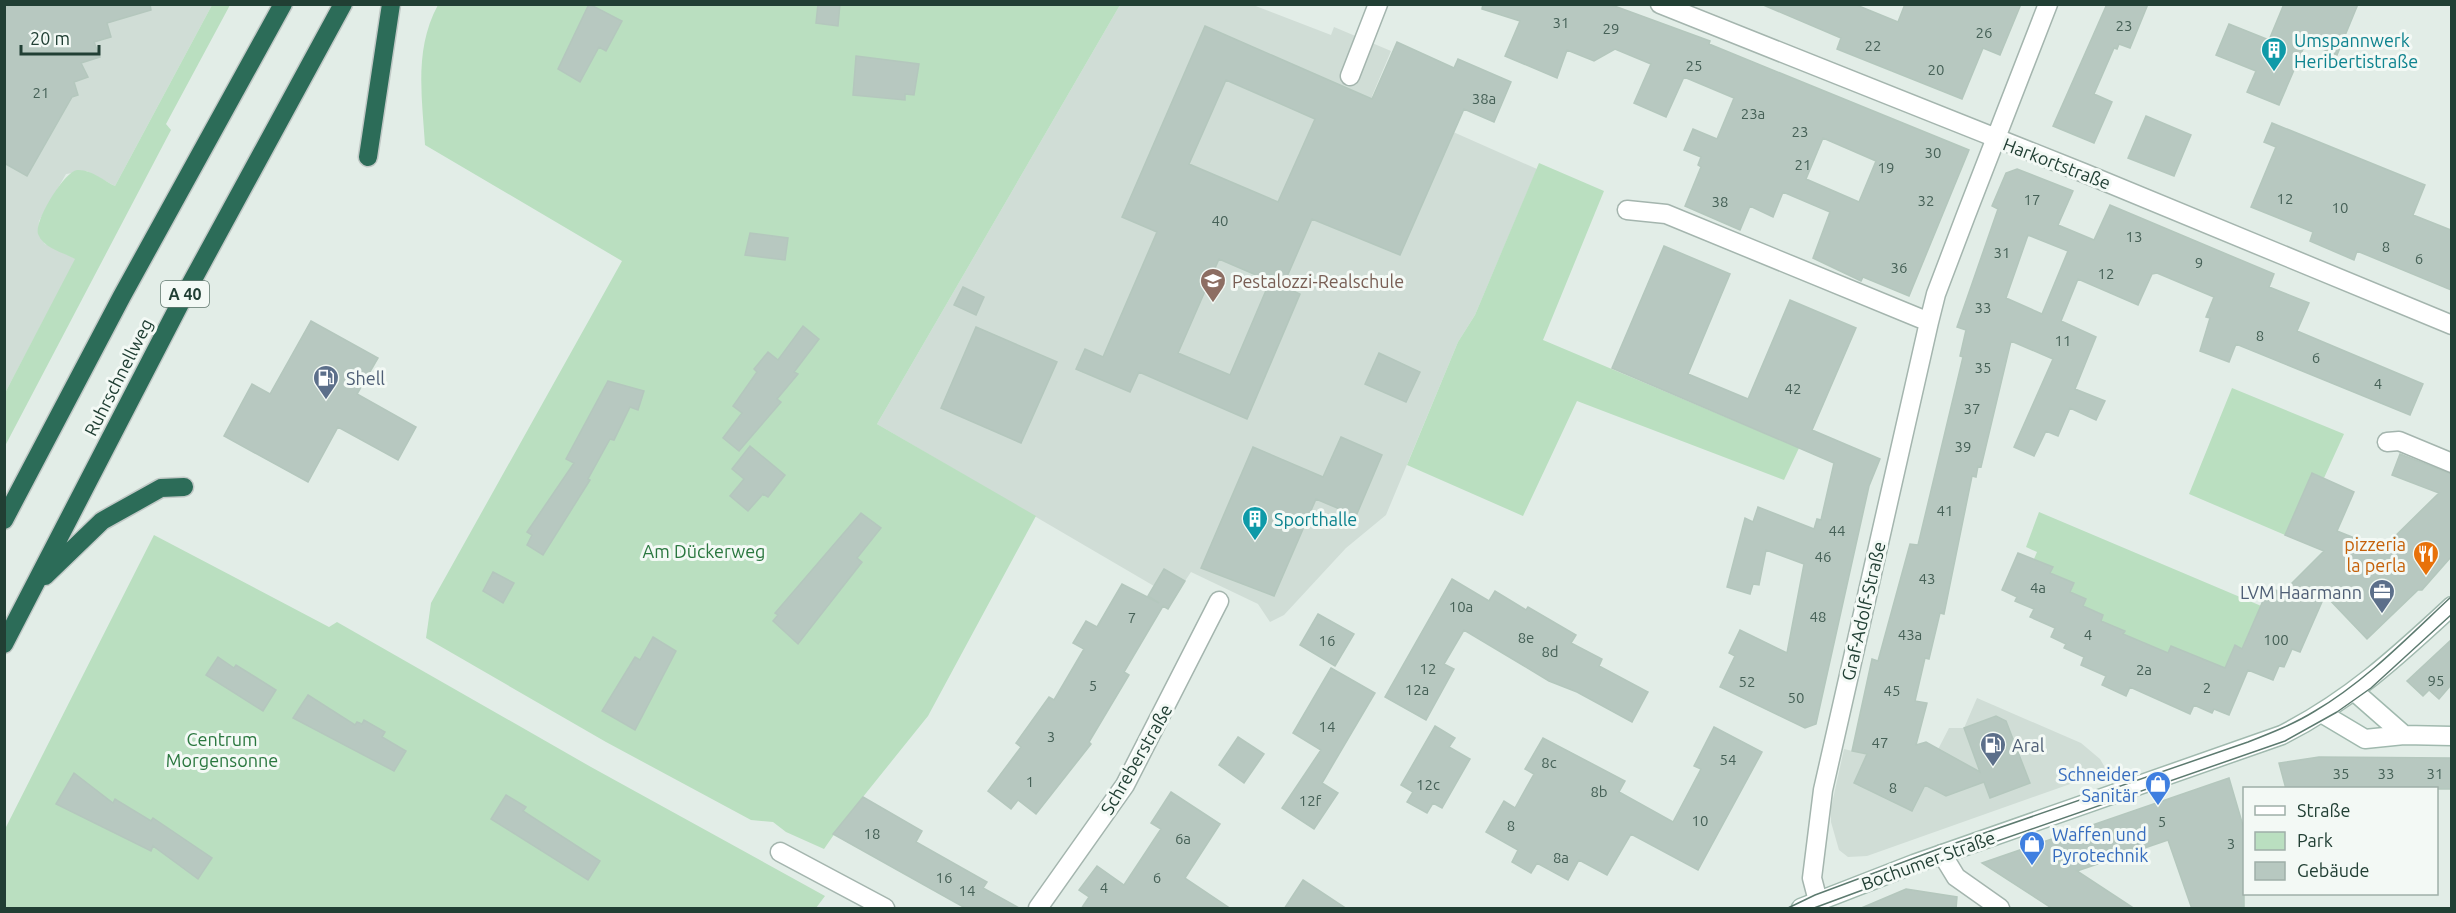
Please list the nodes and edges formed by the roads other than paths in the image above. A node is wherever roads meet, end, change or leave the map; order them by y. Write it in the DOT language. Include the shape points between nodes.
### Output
graph roads {
  1 [pos="283,4"];
  2 [pos="343,4"];
  3 [pos="391,4"];
  4 [pos="1378,4"];
  5 [pos="1660,4"];
  6 [pos="2048,4"];
  7 [pos="1350,76"];
  8 [pos="1995,139"];
  9 [pos="368,157"];
  10 [pos="1627,210"];
  11 [pos="1929,322"];
  12 [pos="2451,325"];
  13 [pos="2387,442"];
  14 [pos="2451,463"];
  15 [pos="184,487"];
  16 [pos="4,520"];
  17 [pos="33,587"];
  18 [pos="1219,601"];
  19 [pos="2451,606"];
  20 [pos="4,644"];
  21 [pos="2355,692"];
  22 [pos="2323,714"];
  23 [pos="2404,735"];
  24 [pos="2451,736"];
  25 [pos="780,852"];
  26 [pos="1942,854"];
  27 [pos="1809,905"];
  28 [pos="885,909"];
  29 [pos="1038,909"];
  30 [pos="2000,909"];
  1 -- 16 [label="highway, Ruhrschnellweg / A 40"];
  2 -- 17 [label="highway, Ruhrschnellweg / A 40" via="184,296"];
  3 -- 9 [label="highway"];
  4 -- 7 [label="street"];
  5 -- 8 [label="street, Harkortstraße"];
  6 -- 8 [label="street, Graf-Adolf-Straße"];
  8 -- 11 [label="street, Graf-Adolf-Straße"];
  8 -- 12 [label="street, Harkortstraße"];
  10 -- 11 [label="street" via="1666,214"];
  11 -- 27 [label="street, Graf-Adolf-Straße" via="1823,790"];
  13 -- 14 [label="street" via="2399,441"];
  15 -- 17 [label="highway" via="161,488 102,521"];
  17 -- 20 [label="highway, Ruhrschnellweg / A 40"];
  18 -- 29 [label="street, Schreberstraße" via="1125,785"];
  19 -- 21 [label="street, Bochumer Straße"];
  21 -- 22 [label="street, Bochumer Straße"];
  21 -- 23 [label="street"];
  22 -- 23 [label="street" via="2365,739"];
  22 -- 26 [label="street, Bochumer Straße" via="2240,752"];
  23 -- 24 [label="street"];
  25 -- 28 [label="street"];
  26 -- 27 [label="street, Bochumer Straße"];
  26 -- 30 [label="street" via="1956,877"];
}
